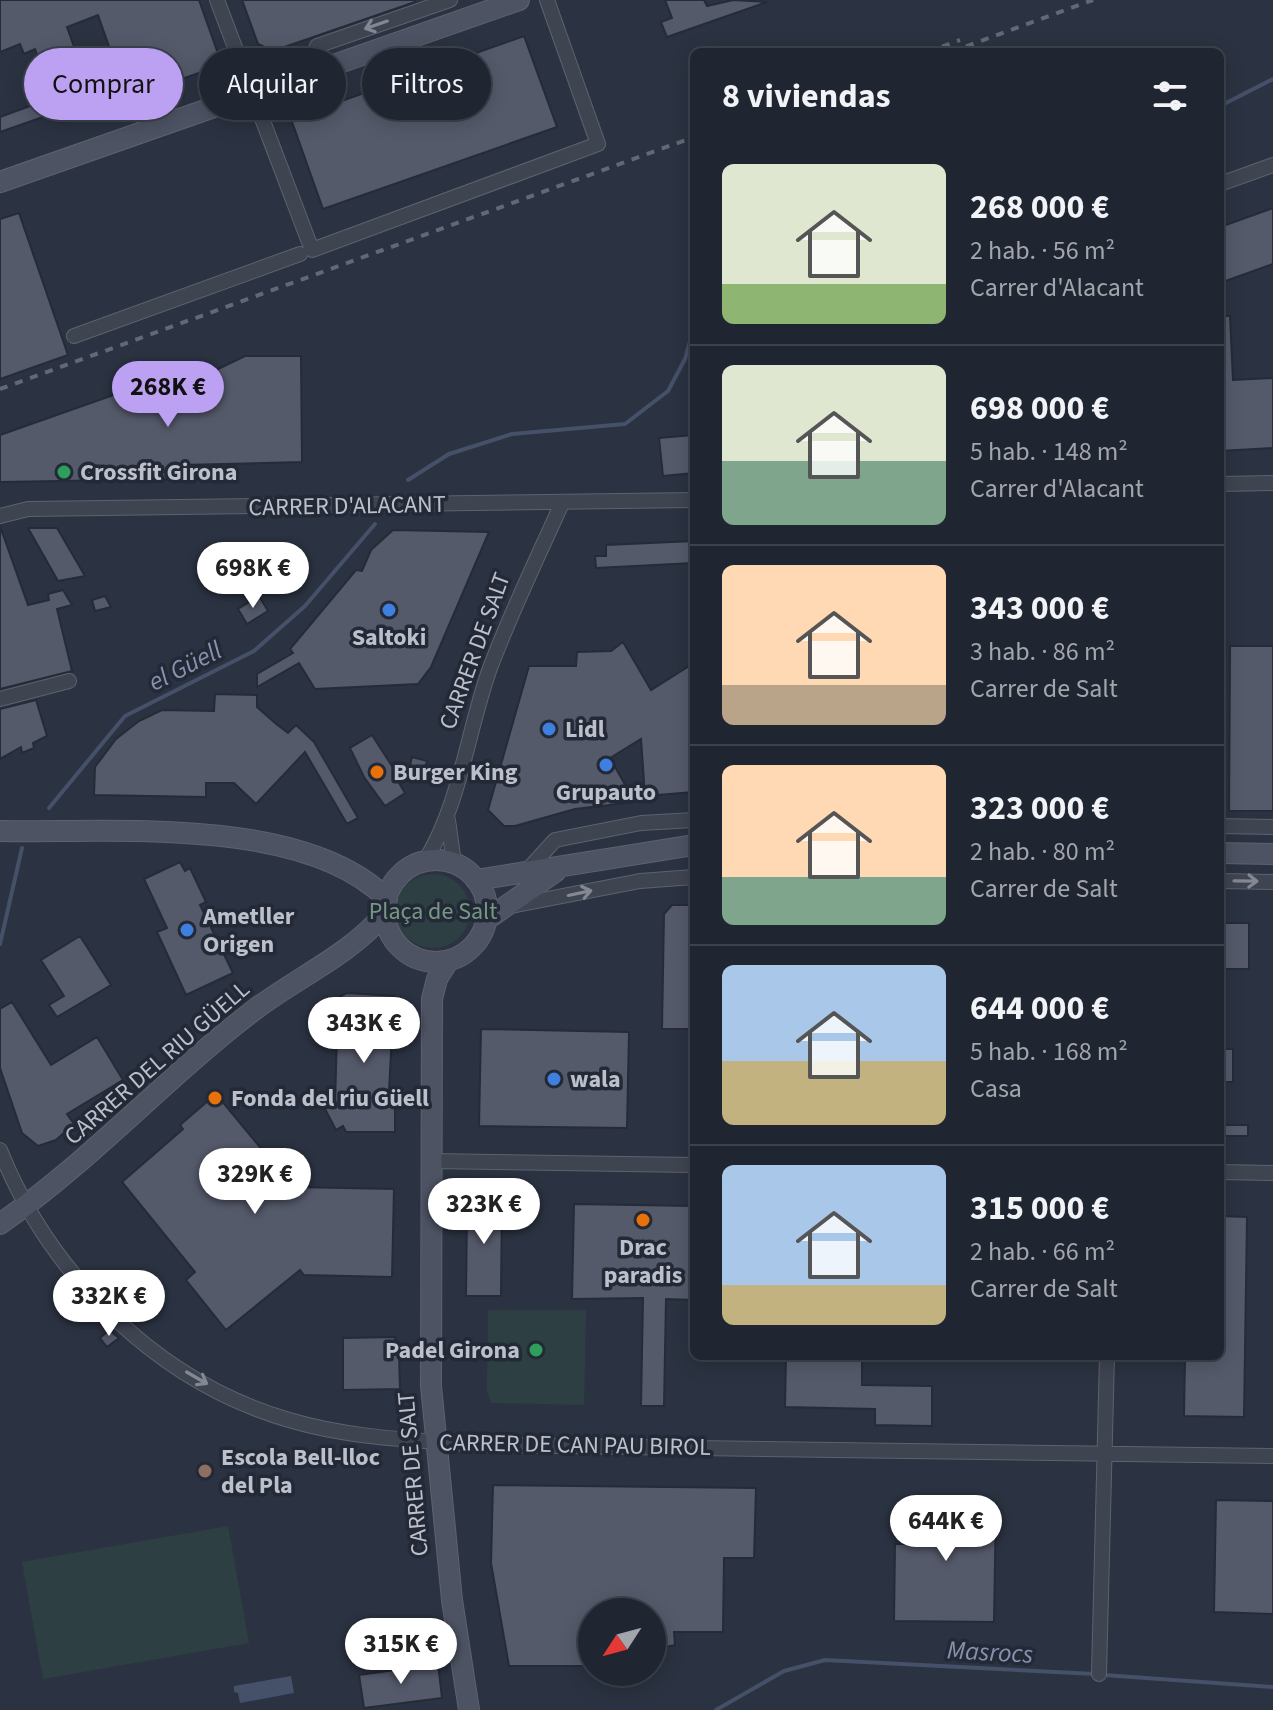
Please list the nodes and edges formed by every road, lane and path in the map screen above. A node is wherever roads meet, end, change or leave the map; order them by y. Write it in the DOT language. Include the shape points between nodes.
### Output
graph roads {
  1 [pos="217,0"];
  2 [pos="450,0"];
  3 [pos="519,0"];
  4 [pos="547,0"];
  5 [pos="234,48"];
  6 [pos="316,48"];
  7 [pos="346,60"];
  8 [pos="199,111"];
  9 [pos="260,120"];
  10 [pos="1273,165"];
  11 [pos="1,179"];
  12 [pos="1224,183"];
  13 [pos="306,252"];
  14 [pos="74,336"];
  15 [pos="1273,483"];
  16 [pos="1224,484"];
  17 [pos="690,500"];
  18 [pos="562,503"];
  19 [pos="0,516"];
  20 [pos="69,681"];
  21 [pos="0,699"];
  22 [pos="448,820"];
  23 [pos="690,820"];
  24 [pos="1224,826"];
  25 [pos="1273,827"];
  26 [pos="0,831"];
  27 [pos="690,846"];
  28 [pos="1224,853"];
  29 [pos="1273,854"];
  30 [pos="425,861"];
  31 [pos="454,863"];
  32 [pos="562,867"];
  33 [pos="354,872"];
  34 [pos="524,874"];
  35 [pos="690,877"];
  36 [pos="397,878"];
  37 [pos="476,880"];
  38 [pos="1224,881"];
  39 [pos="1273,882"];
  40 [pos="386,906"];
  41 [pos="503,907"];
  42 [pos="486,920"];
  43 [pos="397,943"];
  44 [pos="352,947"];
  45 [pos="416,957"];
  46 [pos="449,960"];
  47 [pos="433,993"];
  48 [pos="0,1150"];
  49 [pos="430,1161"];
  50 [pos="690,1165"];
  51 [pos="1224,1172"];
  52 [pos="1273,1173"];
  53 [pos="29,1205"];
  54 [pos="0,1224"];
  55 [pos="1107,1360"];
  56 [pos="434,1441"];
  57 [pos="1105,1453"];
  58 [pos="1273,1456"];
  59 [pos="1099,1674"];
  60 [pos="469,1710"];
  1 -- 5 [label="street"];
  2 -- 6 [label="street, one-way"];
  3 -- 7 [label="street"];
  4 -- 13 [label="street" via="598,144"];
  8 -- 11 [label="street"];
  9 -- 13 [label="street"];
  10 -- 12 [label="street"];
  13 -- 14 [label="street"];
  15 -- 16 [label="street"];
  17 -- 18 [label="street, CARRER D'ALACANT"];
  18 -- 19 [label="street, CARRER D'ALACANT" via="28,509"];
  18 -- 22 [label="street, CARRER DE SALT" via="489,674"];
  20 -- 21 [label="street"];
  22 -- 30 [label="street, CARRER DE SALT"];
  22 -- 31 [label="street, CARRER DE SALT"];
  23 -- 34 [label="street" via="641,823 555,840"];
  24 -- 25 [label="street"];
  26 -- 33 [label="street" via="228,836"];
  27 -- 32 [label="street"];
  28 -- 29 [label="street"];
  30 -- 31 [label="street"];
  30 -- 36 [label="street"];
  31 -- 37 [label="street"];
  32 -- 34 [label="street"];
  32 -- 41 [label="street"];
  33 -- 36 [label="street"];
  33 -- 40 [label="street"];
  34 -- 37 [label="street"];
  41 -- 35 [label="street, one-way" via="640,881"];
  36 -- 40 [label="street"];
  37 -- 42 [label="street" via="485,897"];
  38 -- 39 [label="street, one-way"];
  40 -- 43 [label="street"];
  40 -- 44 [label="street, CARRER DEL RIU GÜELL"];
  41 -- 42 [label="street"];
  42 -- 46 [label="street" via="473,945"];
  43 -- 44 [label="street, CARRER DEL RIU GÜELL"];
  43 -- 45 [label="street"];
  44 -- 53 [label="street, CARRER DEL RIU GÜELL" via="254,1010"];
  45 -- 46 [label="street"];
  45 -- 47 [label="street, CARRER DE SALT"];
  46 -- 47 [label="street, CARRER DE SALT"];
  47 -- 49 [label="street, CARRER DE SALT"];
  48 -- 53 [label="street, CARRER DE CAN PAU BIROL"];
  49 -- 50 [label="street"];
  49 -- 56 [label="street, CARRER DE SALT"];
  51 -- 52 [label="street"];
  53 -- 54 [label="street, CARRER DEL RIU GÜELL"];
  53 -- 56 [label="street, CARRER DE CAN PAU BIROL, one-way" via="54,1252 100,1305 201,1381 288,1420 373,1437"];
  55 -- 57 [label="street"];
  56 -- 57 [label="street, CARRER DE CAN PAU BIROL"];
  56 -- 60 [label="street, CARRER DE SALT"];
  57 -- 58 [label="street, CARRER DE CAN PAU BIROL"];
  57 -- 59 [label="street"];
}
